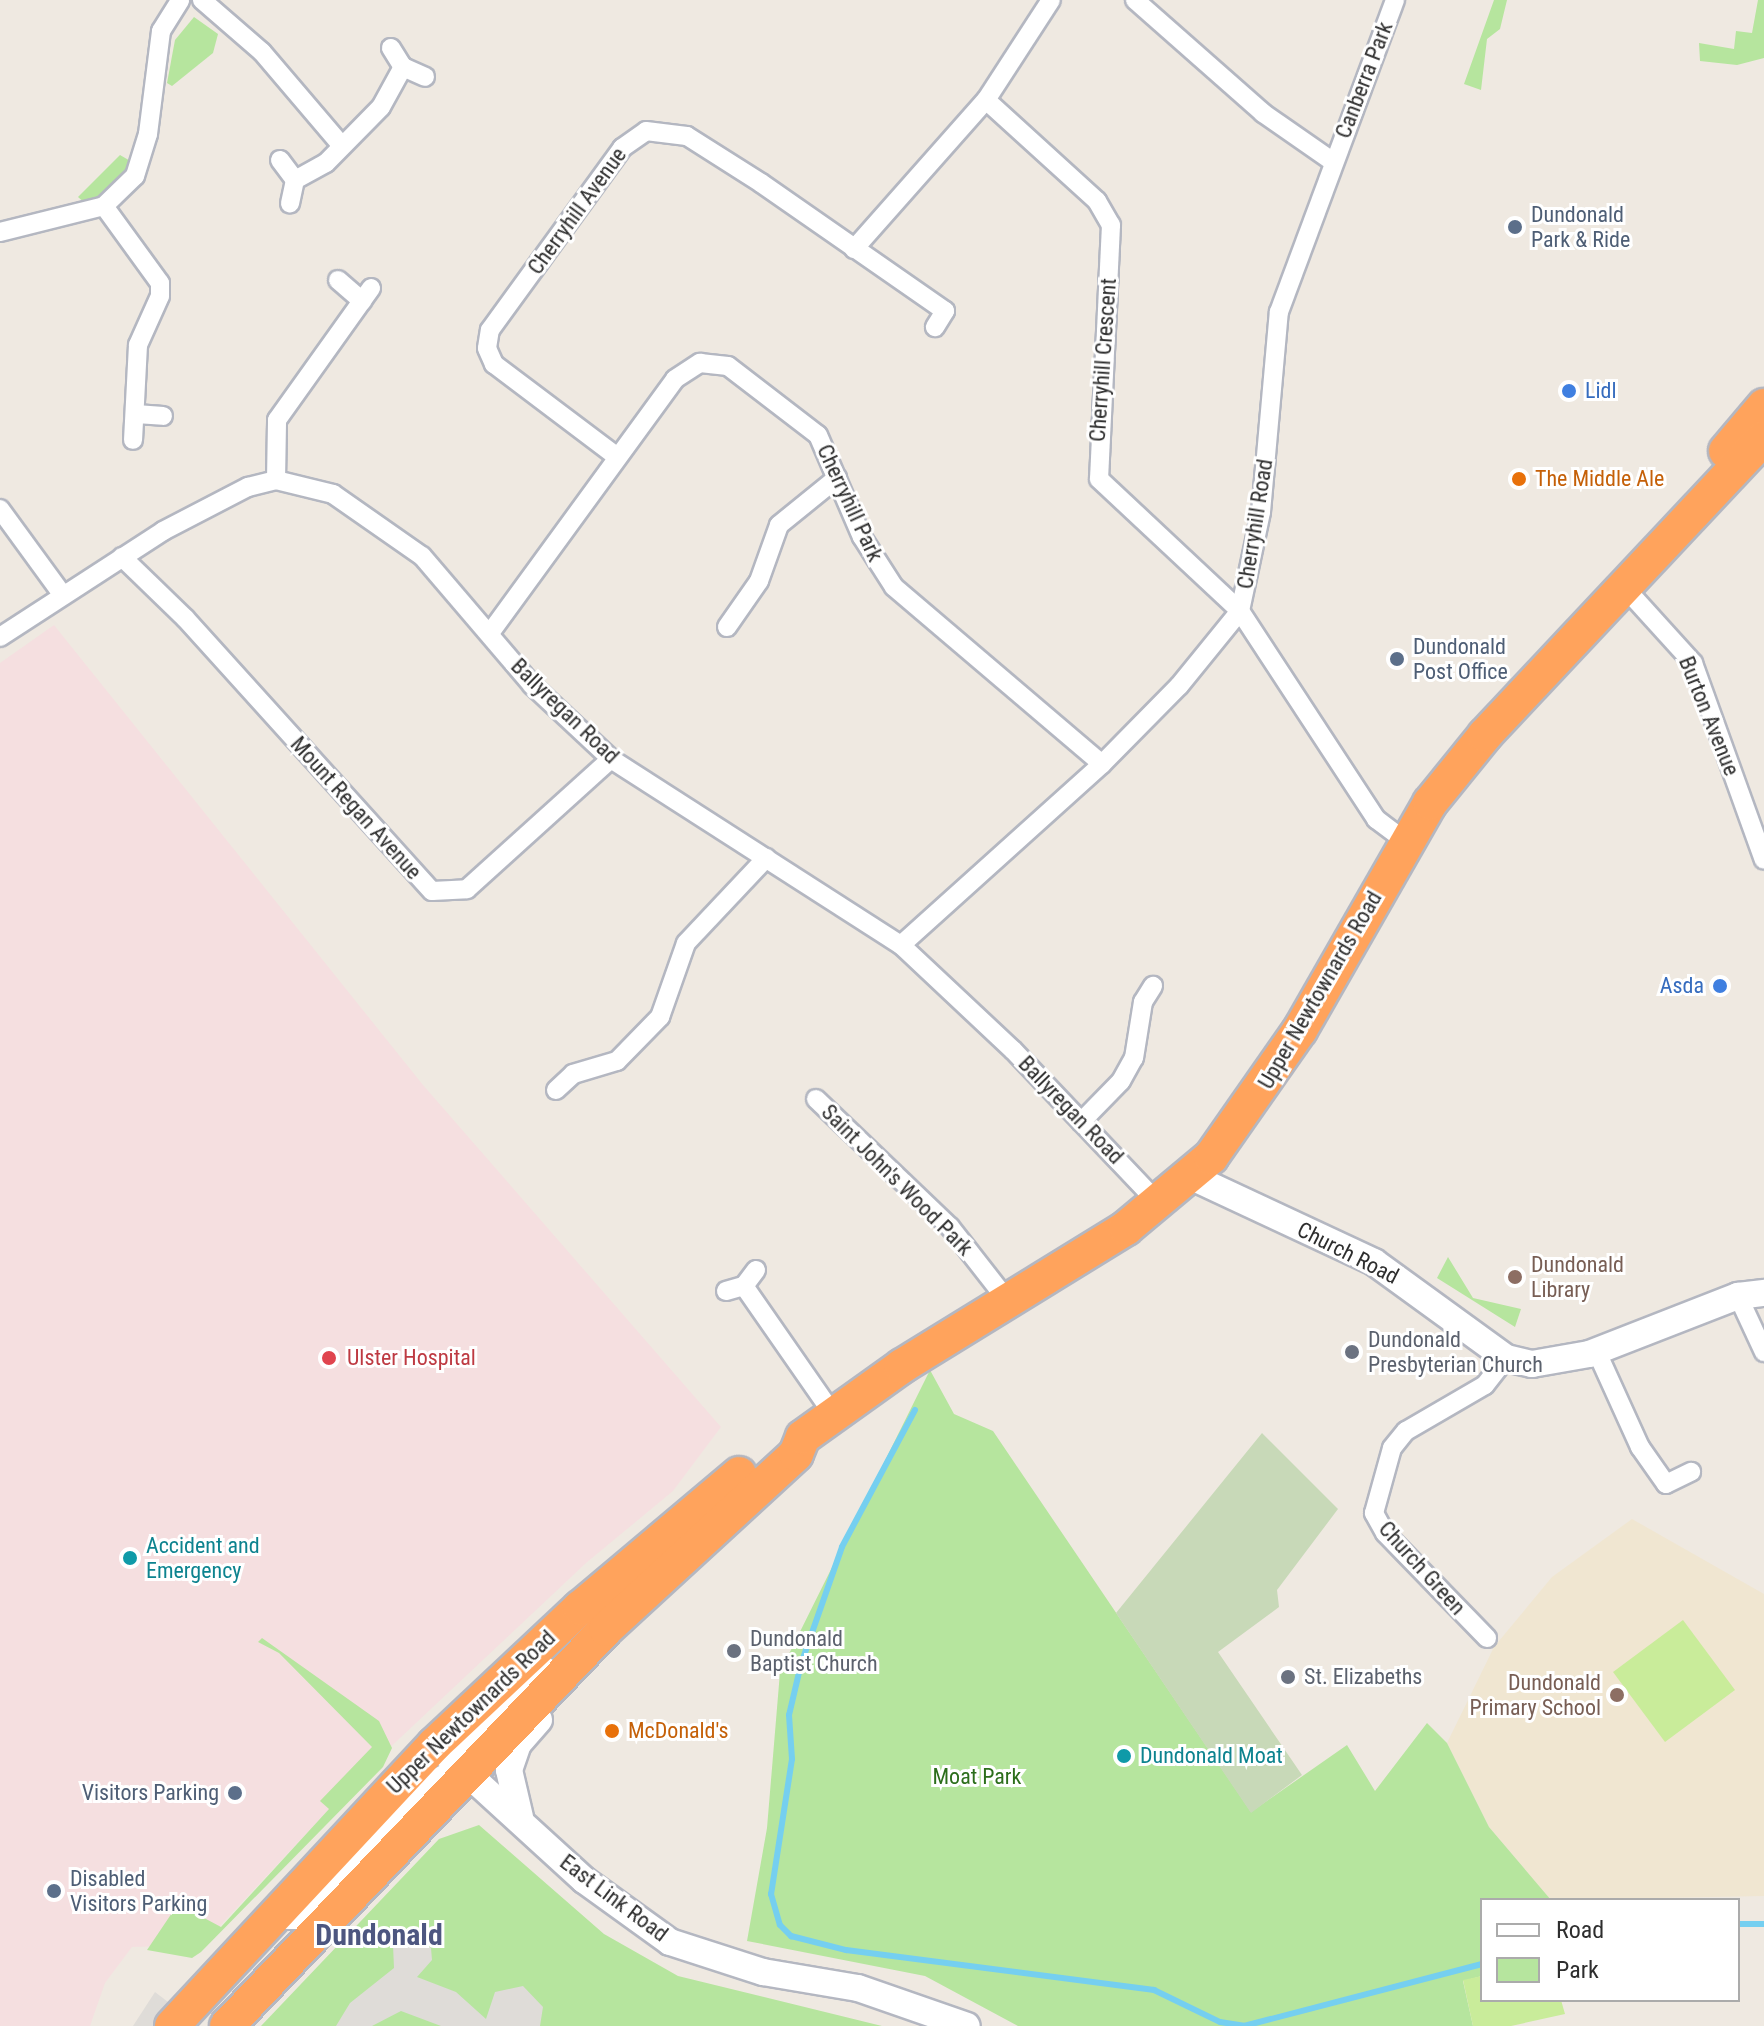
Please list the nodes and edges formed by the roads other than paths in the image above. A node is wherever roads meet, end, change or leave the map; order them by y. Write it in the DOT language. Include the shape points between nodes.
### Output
graph roads {
  1 [pos="180,0"];
  2 [pos="202,0"];
  3 [pos="1051,0"];
  4 [pos="1135,0"];
  5 [pos="1395,0"];
  6 [pos="391,48"];
  7 [pos="403,67"];
  8 [pos="425,77"];
  9 [pos="986,100"];
  10 [pos="342,146"];
  11 [pos="280,160"];
  12 [pos="1332,161"];
  13 [pos="295,180"];
  14 [pos="290,203"];
  15 [pos="104,206"];
  16 [pos="0,232"];
  17 [pos="854,249"];
  18 [pos="338,280"];
  19 [pos="935,327"];
  20 [pos="1764,406"];
  21 [pos="136,414"];
  22 [pos="163,416"];
  23 [pos="133,440"];
  24 [pos="1761,446"];
  25 [pos="616,456"];
  26 [pos="837,478"];
  27 [pos="276,480"];
  28 [pos="0,509"];
  29 [pos="122,557"];
  30 [pos="1654,557"];
  31 [pos="1626,589"];
  32 [pos="62,594"];
  33 [pos="1240,611"];
  34 [pos="727,627"];
  35 [pos="490,633"];
  36 [pos="0,637"];
  37 [pos="611,759"];
  38 [pos="1102,764"];
  39 [pos="1405,841"];
  40 [pos="766,858"];
  41 [pos="1764,860"];
  42 [pos="901,945"];
  43 [pos="1153,986"];
  44 [pos="556,1090"];
  45 [pos="816,1099"];
  46 [pos="1081,1122"];
  47 [pos="1192,1177"];
  48 [pos="1159,1204"];
  49 [pos="756,1270"];
  50 [pos="744,1286"];
  51 [pos="726,1291"];
  52 [pos="1764,1293"];
  53 [pos="1738,1296"];
  54 [pos="1007,1300"];
  55 [pos="1596,1350"];
  56 [pos="1764,1352"];
  57 [pos="1506,1358"];
  58 [pos="833,1414"];
  59 [pos="803,1437"];
  60 [pos="1691,1472"];
  61 [pos="1487,1638"];
  62 [pos="595,1641"];
  63 [pos="452,1760"];
  64 [pos="521,1820"];
  65 [pos="172,2026"];
  66 [pos="227,2026"];
  67 [pos="967,2026"];
  1 -- 15 [label="street" via="161,31 148,134 135,176"];
  2 -- 10 [label="street" via="262,52"];
  3 -- 9 [label="street"];
  4 -- 12 [label="street" via="1263,113"];
  5 -- 12 [label="street, Canberra Park"];
  6 -- 7 [label="street"];
  7 -- 8 [label="street"];
  7 -- 10 [label="street" via="381,107"];
  9 -- 17 [label="street"];
  9 -- 33 [label="street, Cherryhill Crescent" via="1097,201 1111,225 1099,479"];
  10 -- 13 [label="street"];
  11 -- 13 [label="street"];
  12 -- 33 [label="street, Cherryhill Road" via="1279,312 1261,512"];
  13 -- 14 [label="street"];
  15 -- 16 [label="street"];
  15 -- 21 [label="street" via="160,283 138,345"];
  17 -- 19 [label="street, Cherryhill Avenue" via="945,311"];
  17 -- 25 [label="street, Cherryhill Avenue" via="687,136 656,129 629,141 490,330 487,348 494,364"];
  18 -- 27 [label="street" via="366,294 277,420"];
  20 -- 30 [label="highway" via="1662,518"];
  21 -- 22 [label="street"];
  21 -- 23 [label="street"];
  24 -- 30 [label="highway, Upper Newtownards Road"];
  25 -- 26 [label="street, Cherryhill Park" via="675,379 687,368 713,363 739,371 809,425"];
  25 -- 35 [label="street, Cherryhill Park"];
  26 -- 34 [label="street" via="779,525 759,581"];
  26 -- 38 [label="street, Cherryhill Park" via="862,537 894,587"];
  27 -- 29 [label="street" via="222,499"];
  27 -- 35 [label="street, Ballyregan Road" via="333,494 375,518 422,556"];
  28 -- 32 [label="street"];
  29 -- 32 [label="street"];
  29 -- 37 [label="street, Mount Regan Avenue" via="185,618 432,891 467,889"];
  30 -- 31 [label="highway, Upper Newtownards Road"];
  31 -- 39 [label="highway, Upper Newtownards Road" via="1477,745"];
  31 -- 41 [label="street, Burton Avenue" via="1693,663"];
  32 -- 36 [label="street"];
  33 -- 38 [label="street" via="1179,686"];
  33 -- 39 [label="street, Cherryhill Road" via="1376,819"];
  35 -- 37 [label="street, Ballyregan Road" via="532,685"];
  37 -- 40 [label="street, Ballyregan Road"];
  38 -- 42 [label="street"];
  39 -- 47 [label="highway, Upper Newtownards Road" via="1255,1102"];
  40 -- 42 [label="street, Ballyregan Road"];
  40 -- 44 [label="street" via="686,943 660,1017 617,1061 573,1074"];
  42 -- 46 [label="street, Ballyregan Road"];
  43 -- 46 [label="street" via="1143,1002 1134,1058 1121,1081"];
  45 -- 54 [label="street, Saint John's Wood Park" via="950,1227"];
  46 -- 48 [label="street, Ballyregan Road"];
  47 -- 48 [label="highway, Upper Newtownards Road"];
  47 -- 57 [label="street, Church Road" via="1374,1262"];
  48 -- 54 [label="highway, Upper Newtownards Road"];
  49 -- 50 [label="street"];
  50 -- 51 [label="street"];
  50 -- 58 [label="street"];
  52 -- 53 [label="street"];
  53 -- 55 [label="street"];
  53 -- 56 [label="street"];
  54 -- 58 [label="highway, Upper Newtownards Road"];
  55 -- 57 [label="street" via="1532,1364"];
  55 -- 60 [label="street" via="1640,1447 1666,1484"];
  57 -- 61 [label="street, Church Green" via="1485,1385 1406,1431 1392,1448 1374,1513 1385,1533"];
  58 -- 59 [label="highway, Upper Newtownards Road"];
  59 -- 62 [label="highway, Upper Newtownards Road" via="796,1454"];
  59 -- 63 [label="highway, Upper Newtownards Road" via="783,1441 722,1487"];
  62 -- 63 [label="highway, Upper Newtownards Road"];
  62 -- 64 [label="street" via="578,1679 513,1755 508,1778"];
  63 -- 64 [label="street, East Link Road"];
  63 -- 65 [label="highway, Upper Newtownards Road" via="274,1916"];
  63 -- 66 [label="highway, Upper Newtownards Road"];
  64 -- 67 [label="street, East Link Road" via="584,1880 670,1942 763,1972 873,1992"];
}
